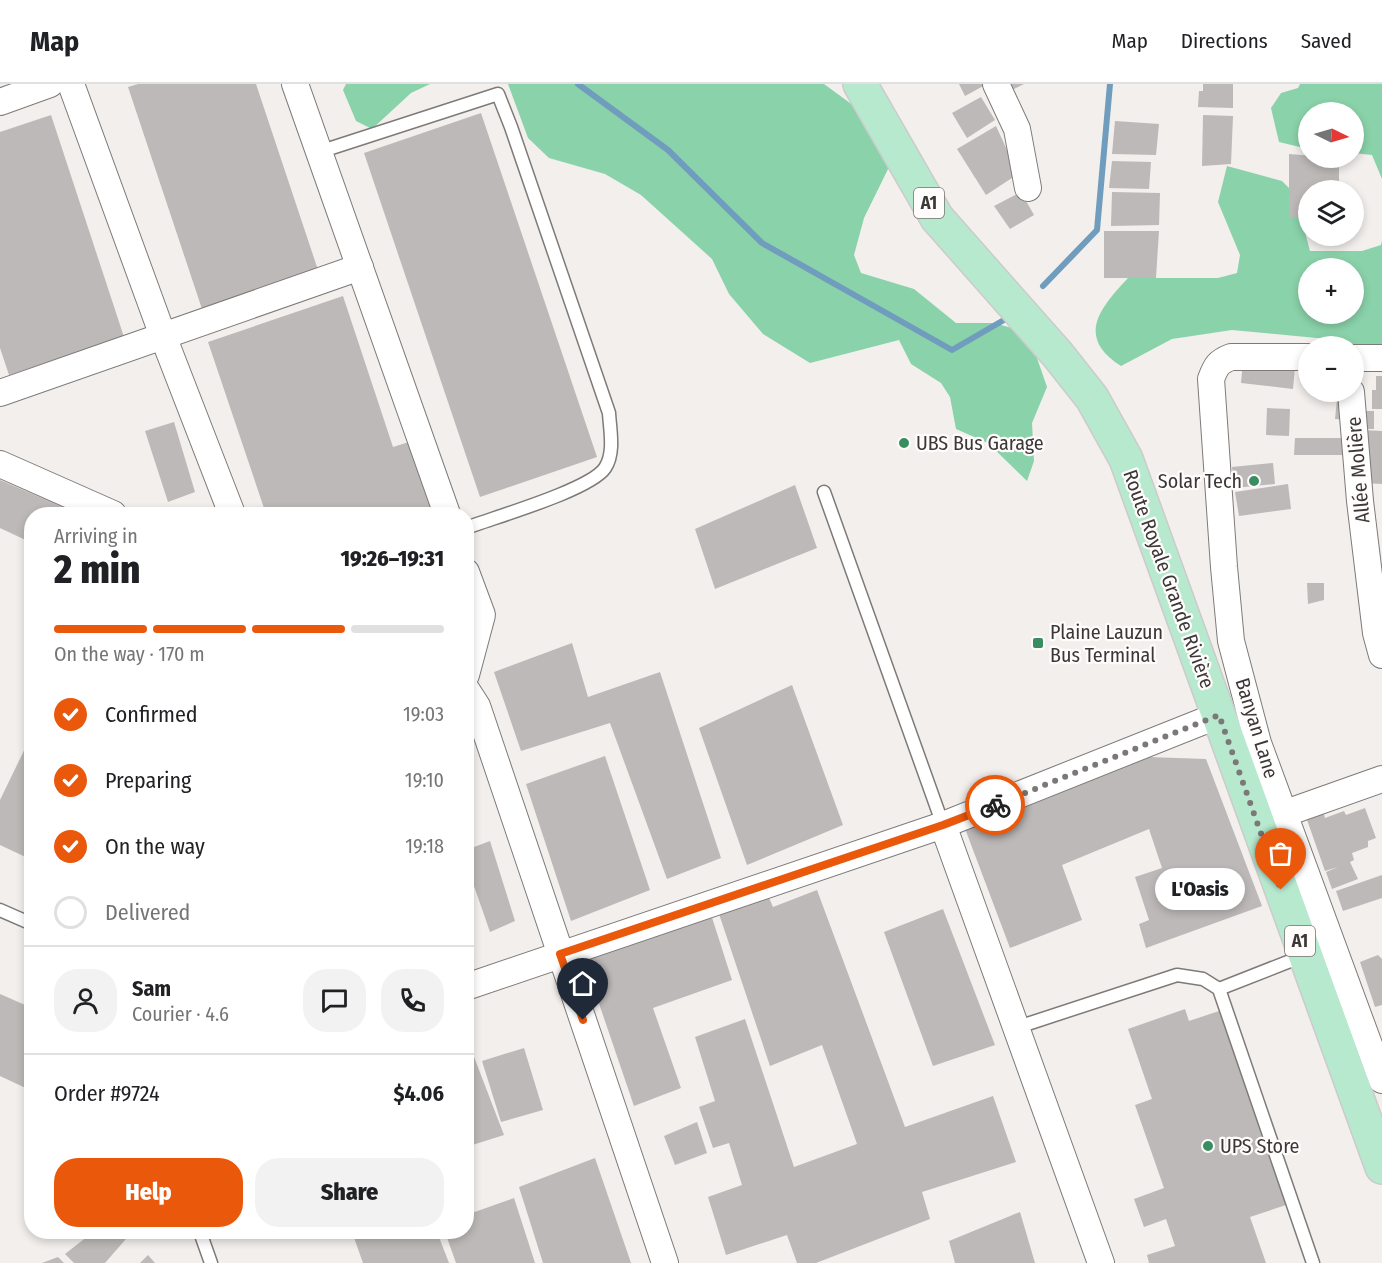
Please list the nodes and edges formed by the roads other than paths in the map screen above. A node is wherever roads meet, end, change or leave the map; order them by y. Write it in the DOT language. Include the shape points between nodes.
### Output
graph roads {
  1 [pos="50,84"];
  2 [pos="71,84"];
  3 [pos="295,84"];
  4 [pos="860,84"];
  5 [pos="996,84"];
  6 [pos="0,102"];
  7 [pos="319,152"];
  8 [pos="1028,188"];
  9 [pos="360,267"];
  10 [pos="163,336"];
  11 [pos="1298,357"];
  12 [pos="1364,358"];
  13 [pos="1382,358"];
  14 [pos="0,393"];
  15 [pos="1353,402"];
  16 [pos="0,464"];
  17 [pos="824,492"];
  18 [pos="1371,500"];
  19 [pos="96,507"];
  20 [pos="229,507"];
  21 [pos="445,507"];
  22 [pos="474,525"];
  23 [pos="474,594"];
  24 [pos="1380,640"];
  25 [pos="474,645"];
  26 [pos="474,701"];
  27 [pos="1219,715"];
  28 [pos="1382,779"];
  29 [pos="1286,813"];
  30 [pos="943,825"];
  31 [pos="0,910"];
  32 [pos="24,920"];
  33 [pos="560,954"];
  34 [pos="1304,955"];
  35 [pos="474,984"];
  36 [pos="1219,989"];
  37 [pos="1016,1028"];
  38 [pos="1382,1080"];
  39 [pos="1376,1134"];
  40 [pos="1382,1167"];
  41 [pos="202,1239"];
  42 [pos="211,1263"];
  43 [pos="665,1263"];
  44 [pos="1101,1263"];
  45 [pos="1313,1263"];
  1 -- 6 [label="street"];
  2 -- 10 [label="street"];
  3 -- 7 [label="street"];
  4 -- 27 [label="main road, Route Royale Grande Rivière / A1" via="937,218 1092,398 1126,459"];
  5 -- 8 [label="street" via="1017,129"];
  7 -- 9 [label="street"];
  7 -- 22 [label="lane" via="498,94 609,413 611,444 605,468 581,486"];
  9 -- 10 [label="street"];
  9 -- 21 [label="street"];
  10 -- 14 [label="street"];
  10 -- 20 [label="street"];
  11 -- 29 [label="street, Banyan Lane" via="1231,357 1219,362 1211,379 1231,641 1258,743"];
  12 -- 13 [label="street"];
  15 -- 18 [label="street, Allée Molière"];
  16 -- 19 [label="street"];
  17 -- 30 [label="lane"];
  18 -- 24 [label="street, Allée Molière"];
  23 -- 25 [label="street" via="482,615"];
  26 -- 33 [label="street"];
  27 -- 30 [label="street"];
  27 -- 34 [label="main road, Route Royale Grande Rivière / A1"];
  28 -- 29 [label="street"];
  29 -- 38 [label="street, Banyan Lane"];
  30 -- 33 [label="street"];
  30 -- 37 [label="street"];
  31 -- 32 [label="lane"];
  33 -- 35 [label="street"];
  33 -- 43 [label="street"];
  34 -- 36 [label="lane"];
  34 -- 39 [label="main road, Route Royale Grande Rivière / A1"];
  36 -- 37 [label="lane" via="1203,980 1178,975"];
  36 -- 45 [label="lane"];
  37 -- 44 [label="street"];
  39 -- 40 [label="main road, Route Royale Grande Rivière / A1"];
  41 -- 42 [label="lane"];
}
